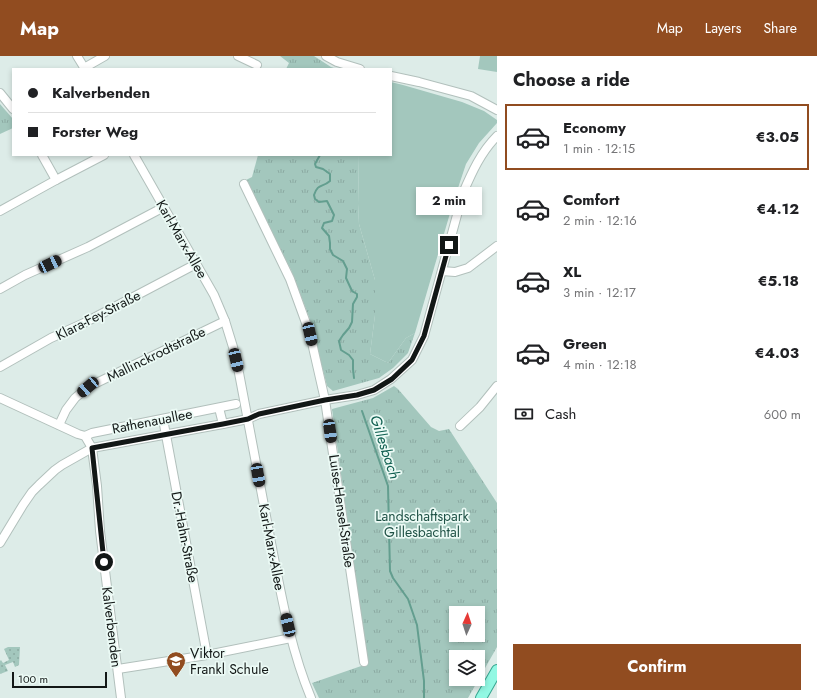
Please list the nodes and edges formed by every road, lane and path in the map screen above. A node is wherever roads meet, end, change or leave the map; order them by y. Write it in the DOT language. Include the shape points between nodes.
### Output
graph roads {
  1 [pos="77,56"];
  2 [pos="105,56"];
  3 [pos="238,56"];
  4 [pos="326,56"];
  5 [pos="257,65"];
  6 [pos="84,68"];
  7 [pos="357,68"];
  8 [pos="392,76"];
  9 [pos="0,93"];
  10 [pos="12,108"];
  11 [pos="497,110"];
  12 [pos="497,136"];
  13 [pos="43,156"];
  14 [pos="102,156"];
  15 [pos="135,156"];
  16 [pos="56,180"];
  17 [pos="244,184"];
  18 [pos="164,207"];
  19 [pos="0,211"];
  20 [pos="497,246"];
  21 [pos="196,264"];
  22 [pos="442,271"];
  23 [pos="0,289"];
  24 [pos="225,321"];
  25 [pos="0,367"];
  26 [pos="497,386"];
  27 [pos="0,398"];
  28 [pos="325,400"];
  29 [pos="236,404"];
  30 [pos="219,408"];
  31 [pos="248,419"];
  32 [pos="163,420"];
  33 [pos="223,424"];
  34 [pos="59,425"];
  35 [pos="460,426"];
  36 [pos="166,435"];
  37 [pos="85,436"];
  38 [pos="92,448"];
  39 [pos="0,543"];
  40 [pos="291,638"];
  41 [pos="207,655"];
  42 [pos="364,662"];
  43 [pos="118,670"];
  44 [pos="497,670"];
  45 [pos="121,698"];
  46 [pos="311,698"];
  47 [pos="481,698"];
  1 -- 6 [label="street"];
  2 -- 6 [label="street"];
  3 -- 5 [label="street"];
  4 -- 7 [label="street"];
  8 -- 11 [label="street" via="471,96"];
  9 -- 10 [label="street"];
  12 -- 22 [label="street, Rathenauallee" via="479,158 463,192"];
  13 -- 16 [label="street"];
  14 -- 16 [label="street"];
  15 -- 18 [label="street, Karl-Marx-Allee"];
  16 -- 19 [label="street"];
  17 -- 28 [label="street, Luise-Hensel-Straße" via="290,278 310,334"];
  18 -- 21 [label="street, Karl-Marx-Allee"];
  18 -- 23 [label="street"];
  20 -- 22 [label="street" via="468,268 455,272"];
  21 -- 24 [label="street, Karl-Marx-Allee"];
  21 -- 25 [label="street, Klara-Fey-Straße"];
  22 -- 28 [label="street, Rathenauallee" via="424,336 412,360 392,379 374,390"];
  24 -- 31 [label="street, Karl-Marx-Allee"];
  24 -- 34 [label="street, Mallinckrodtstraße" via="88,387 75,398"];
  26 -- 35 [label="street"];
  27 -- 34 [label="street"];
  28 -- 31 [label="street, Rathenauallee" via="259,414"];
  28 -- 42 [label="street, Luise-Hensel-Straße"];
  29 -- 30 [label="street, Rathenauallee"];
  30 -- 32 [label="street, Rathenauallee"];
  30 -- 33 [label="street"];
  31 -- 33 [label="street, Rathenauallee"];
  31 -- 40 [label="street, Karl-Marx-Allee"];
  32 -- 36 [label="street, Dr.-Hahn-Straße"];
  32 -- 37 [label="street, Rathenauallee"];
  33 -- 36 [label="street, Rathenauallee"];
  34 -- 37 [label="street"];
  36 -- 38 [label="street, Rathenauallee"];
  36 -- 41 [label="street, Dr.-Hahn-Straße"];
  37 -- 38 [label="street, Kalverbenden"];
  38 -- 39 [label="street" via="58,468 32,492"];
  38 -- 43 [label="street, Kalverbenden"];
  40 -- 41 [label="street"];
  40 -- 46 [label="street, Karl-Marx-Allee"];
  41 -- 43 [label="street"];
  43 -- 45 [label="street, Kalverbenden"];
  44 -- 47 [label="main road"];
}
